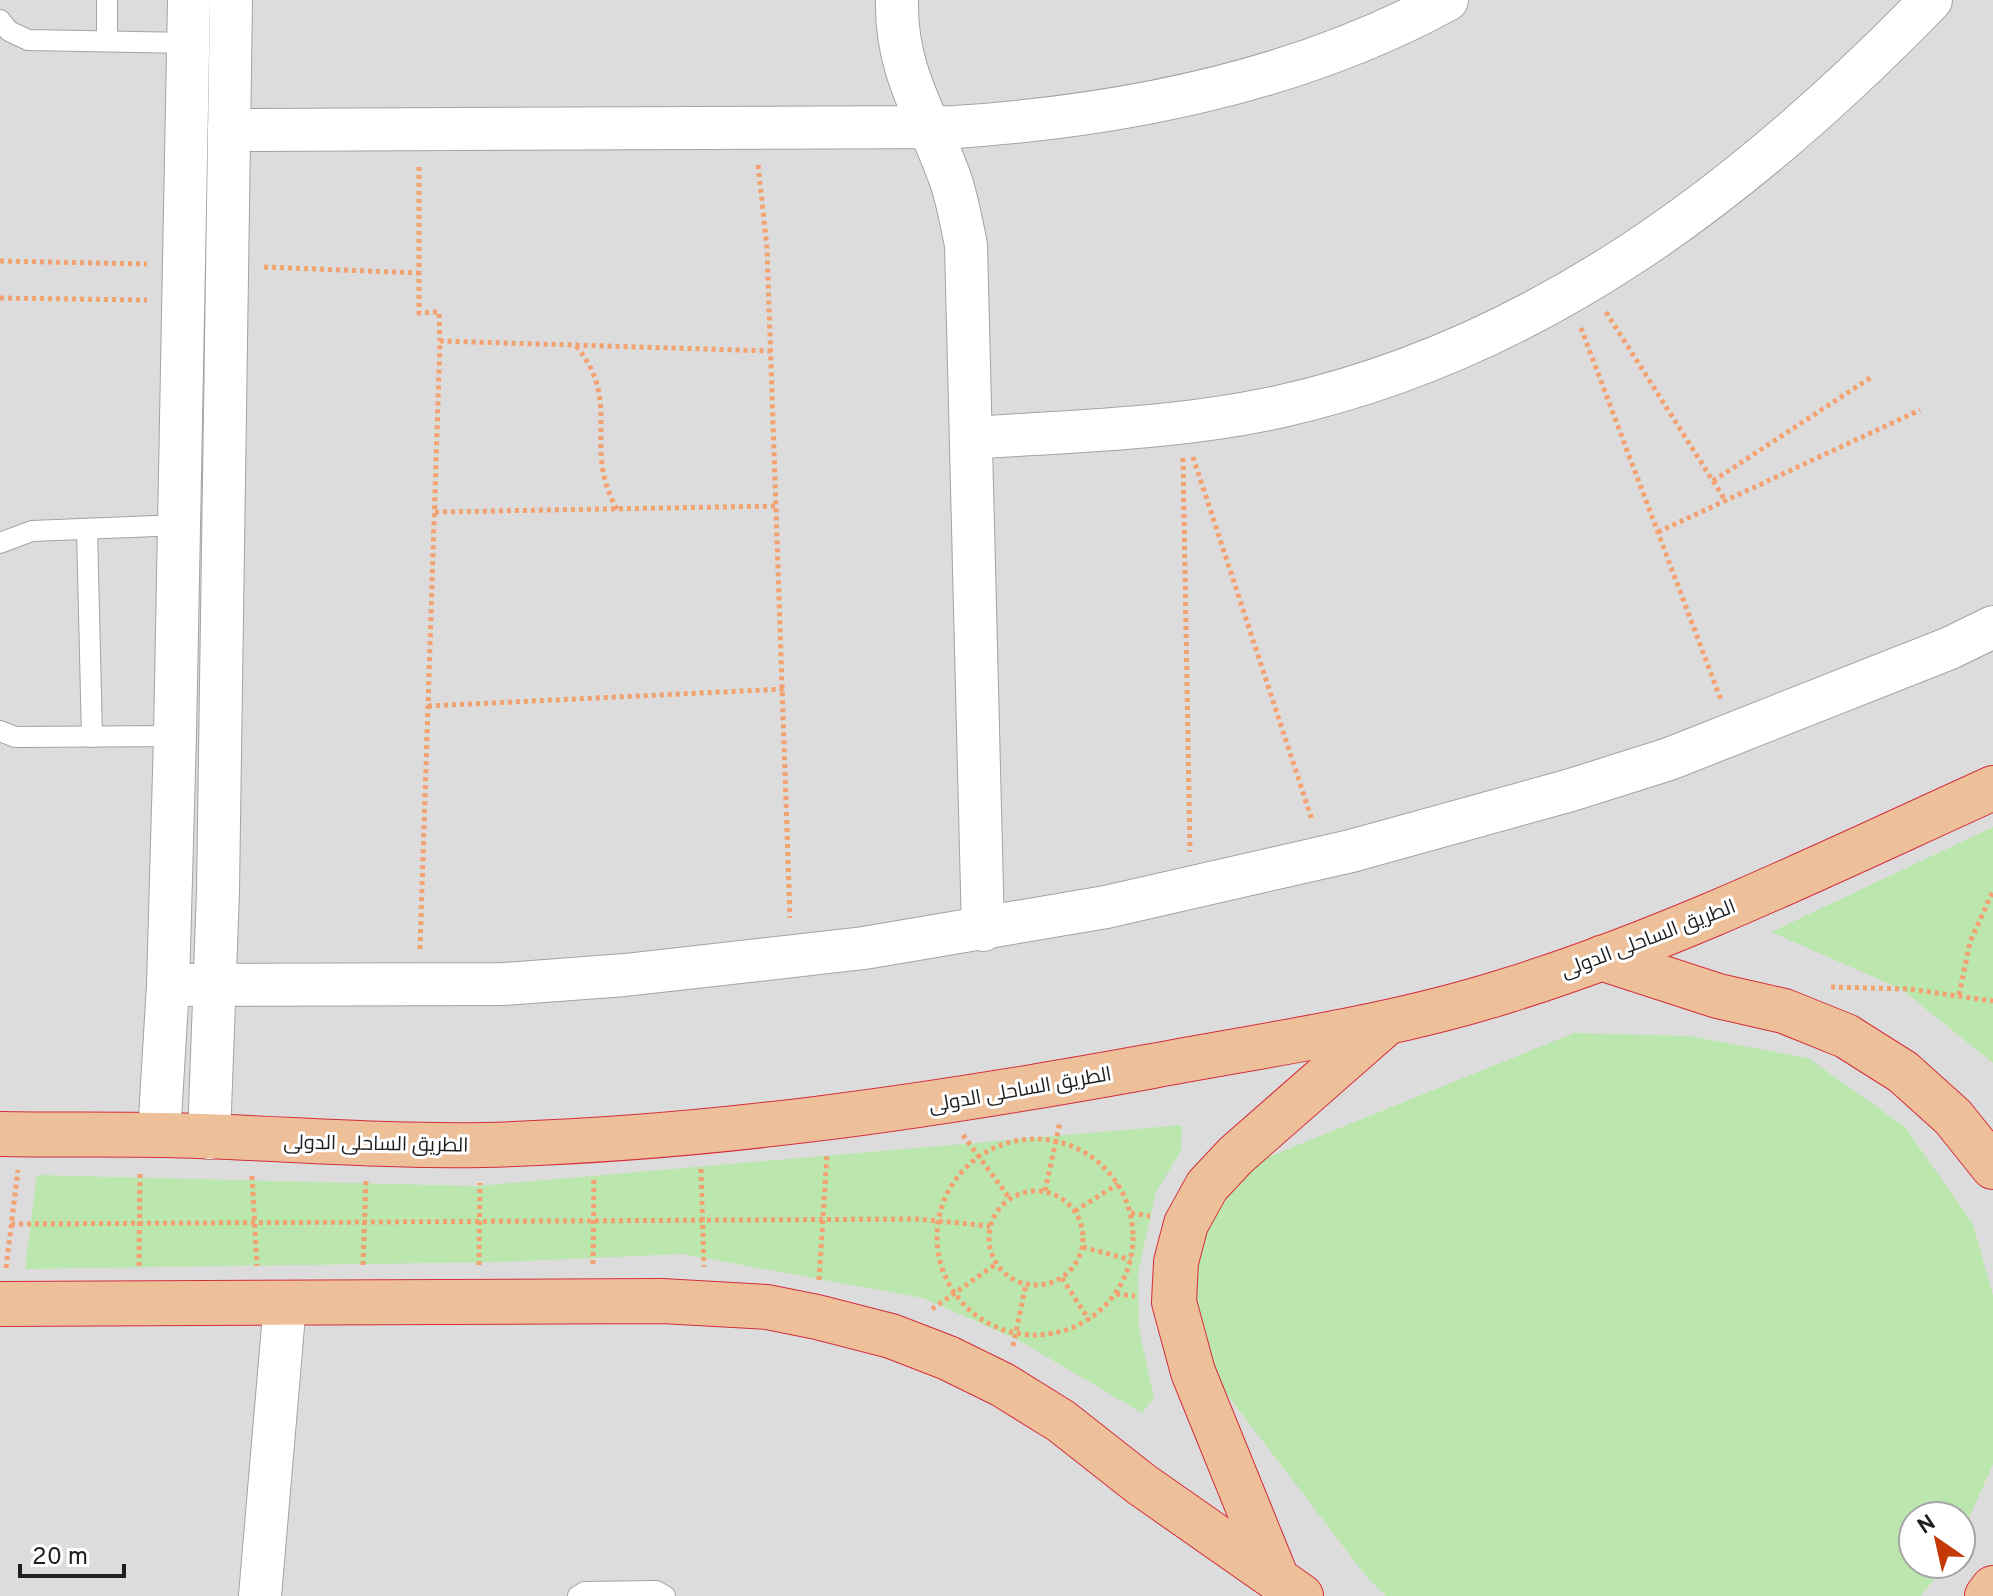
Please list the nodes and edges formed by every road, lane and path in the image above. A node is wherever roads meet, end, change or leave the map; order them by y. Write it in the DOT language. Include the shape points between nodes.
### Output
graph roads {
  1 [pos="107,0"];
  2 [pos="189,0"];
  3 [pos="231,0"];
  4 [pos="897,0"];
  5 [pos="1447,0"];
  6 [pos="1931,0"];
  7 [pos="0,20"];
  8 [pos="107,41"];
  9 [pos="189,43"];
  10 [pos="927,127"];
  11 [pos="754,128"];
  12 [pos="229,130"];
  13 [pos="419,130"];
  14 [pos="0,261"];
  15 [pos="227,266"];
  16 [pos="419,273"];
  17 [pos="186,283"];
  18 [pos="1578,289"];
  19 [pos="0,298"];
  20 [pos="440,341"];
  21 [pos="575,346"];
  22 [pos="771,351"];
  23 [pos="1873,376"];
  24 [pos="1920,410"];
  25 [pos="1182,422"];
  26 [pos="971,438"];
  27 [pos="1713,481"];
  28 [pos="1725,500"];
  29 [pos="777,506"];
  30 [pos="617,509"];
  31 [pos="435,512"];
  32 [pos="180,525"];
  33 [pos="87,529"];
  34 [pos="1658,532"];
  35 [pos="0,543"];
  36 [pos="1993,627"];
  37 [pos="784,689"];
  38 [pos="428,706"];
  39 [pos="0,731"];
  40 [pos="1734,735"];
  41 [pos="175,736"];
  42 [pos="92,737"];
  43 [pos="1993,788"];
  44 [pos="1325,858"];
  45 [pos="1190,889"];
  46 [pos="1993,891"];
  47 [pos="983,930"];
  48 [pos="791,958"];
  49 [pos="1601,958"];
  50 [pos="215,983"];
  51 [pos="419,983"];
  52 [pos="168,985"];
  53 [pos="1828,987"];
  54 [pos="1959,995"];
  55 [pos="1993,1001"];
  56 [pos="1383,1026"];
  57 [pos="1070,1081"];
  58 [pos="938,1104"];
  59 [pos="829,1119"];
  60 [pos="699,1132"];
  61 [pos="11,1134"];
  62 [pos="150,1136"];
  63 [pos="230,1139"];
  64 [pos="595,1140"];
  65 [pos="1055,1141"];
  66 [pos="367,1144"];
  67 [pos="480,1145"];
  68 [pos="979,1157"];
  69 [pos="1993,1167"];
  70 [pos="1118,1184"];
  71 [pos="1045,1191"];
  72 [pos="1010,1199"];
  73 [pos="1075,1211"];
  74 [pos="823,1219"];
  75 [pos="594,1220"];
  76 [pos="703,1220"];
  77 [pos="938,1220"];
  78 [pos="480,1221"];
  79 [pos="364,1222"];
  80 [pos="140,1223"];
  81 [pos="255,1223"];
  82 [pos="11,1224"];
  83 [pos="990,1226"];
  84 [pos="1083,1247"];
  85 [pos="1131,1260"];
  86 [pos="996,1264"];
  87 [pos="1062,1278"];
  88 [pos="1026,1284"];
  89 [pos="955,1294"];
  90 [pos="593,1301"];
  91 [pos="362,1302"];
  92 [pos="478,1302"];
  93 [pos="139,1303"];
  94 [pos="272,1303"];
  95 [pos="706,1303"];
  96 [pos="1,1304"];
  97 [pos="817,1317"];
  98 [pos="1089,1320"];
  99 [pos="1016,1334"];
  100 [pos="891,1336"];
  101 [pos="1003,1385"];
  102 [pos="1289,1587"];
  103 [pos="1993,1588"];
  104 [pos="260,1596"];
  105 [pos="578,1596"];
  106 [pos="665,1596"];
  107 [pos="1987,1596"];
  1 -- 8 [label="lane"];
  2 -- 9 [label="street"];
  3 -- 12 [label="street"];
  4 -- 10 [label="street" via="901,54"];
  5 -- 10 [label="street" via="1392,30 1260,78 1035,121"];
  6 -- 18 [label="street" via="1800,125 1704,203"];
  7 -- 8 [label="lane" via="28,40"];
  8 -- 9 [label="lane"];
  9 -- 17 [label="street"];
  10 -- 11 [label="street"];
  10 -- 26 [label="street" via="952,184 966,245"];
  11 -- 13 [label="street"];
  11 -- 22 [label="path"];
  12 -- 13 [label="street"];
  12 -- 15 [label="street"];
  13 -- 16 [label="path"];
  14 -- 17 [label="path"];
  15 -- 16 [label="path"];
  15 -- 50 [label="street"];
  16 -- 20 [label="path" via="419,313 439,312"];
  17 -- 19 [label="path"];
  17 -- 32 [label="street"];
  18 -- 25 [label="street" via="1500,331 1391,376 1278,407"];
  18 -- 27 [label="path"];
  18 -- 34 [label="path"];
  20 -- 21 [label="path"];
  20 -- 31 [label="path"];
  21 -- 22 [label="path"];
  21 -- 30 [label="path" via="599,386 601,471"];
  22 -- 29 [label="path"];
  23 -- 27 [label="path"];
  24 -- 28 [label="path"];
  25 -- 26 [label="street"];
  25 -- 44 [label="path"];
  25 -- 45 [label="path"];
  26 -- 47 [label="street"];
  27 -- 28 [label="path"];
  28 -- 34 [label="path"];
  29 -- 30 [label="path"];
  29 -- 37 [label="path"];
  30 -- 31 [label="path"];
  31 -- 38 [label="path"];
  32 -- 33 [label="lane"];
  32 -- 41 [label="street"];
  33 -- 35 [label="lane" via="20,532"];
  33 -- 42 [label="lane"];
  34 -- 40 [label="path"];
  36 -- 40 [label="street"];
  37 -- 38 [label="path"];
  37 -- 48 [label="path"];
  38 -- 51 [label="path"];
  39 -- 42 [label="lane" via="15,737"];
  40 -- 44 [label="street" via="1571,790"];
  41 -- 42 [label="lane"];
  41 -- 52 [label="street"];
  43 -- 49 [label="highway, الطريق الساحلى الدولى"];
  44 -- 45 [label="street"];
  45 -- 47 [label="street"];
  46 -- 54 [label="path" via="1970,942"];
  47 -- 48 [label="street"];
  48 -- 51 [label="street" via="504,984"];
  49 -- 56 [label="highway, الطريق الساحلى الدولى"];
  49 -- 69 [label="highway" via="1784,1011 1846,1036 1903,1072 1953,1117"];
  50 -- 51 [label="street"];
  50 -- 52 [label="street"];
  50 -- 63 [label="street"];
  52 -- 62 [label="street"];
  53 -- 54 [label="path"];
  54 -- 55 [label="path"];
  56 -- 57 [label="highway, الطريق الساحلى الدولى"];
  56 -- 102 [label="highway" via="1207,1186 1186,1224 1176,1262 1174,1302 1193,1372"];
  57 -- 58 [label="highway, الطريق الساحلى الدولى"];
  57 -- 65 [label="path"];
  58 -- 59 [label="highway, الطريق الساحلى الدولى"];
  58 -- 68 [label="path"];
  59 -- 60 [label="highway, الطريق الساحلى الدولى"];
  59 -- 74 [label="path"];
  60 -- 64 [label="highway, الطريق الساحلى الدولى"];
  60 -- 76 [label="path"];
  61 -- 62 [label="highway, الطريق الساحلى الدولى"];
  61 -- 82 [label="path"];
  62 -- 63 [label="highway, الطريق الساحلى الدولى"];
  62 -- 80 [label="path"];
  63 -- 66 [label="highway, الطريق الساحلى الدولى"];
  63 -- 81 [label="path"];
  64 -- 67 [label="highway, الطريق الساحلى الدولى"];
  64 -- 75 [label="path"];
  65 -- 68 [label="path" via="1008,1143"];
  65 -- 70 [label="path" via="1091,1156"];
  65 -- 71 [label="path"];
  66 -- 67 [label="highway, الطريق الساحلى الدولى"];
  66 -- 79 [label="path"];
  67 -- 78 [label="path"];
  68 -- 72 [label="path"];
  68 -- 77 [label="path" via="952,1185"];
  70 -- 73 [label="path"];
  70 -- 85 [label="path" via="1134,1228"];
  71 -- 72 [label="path"];
  71 -- 73 [label="path"];
  72 -- 83 [label="path"];
  73 -- 84 [label="path" via="1083,1228"];
  74 -- 76 [label="path"];
  74 -- 77 [label="path"];
  74 -- 97 [label="path"];
  75 -- 76 [label="path"];
  75 -- 78 [label="path"];
  75 -- 90 [label="path"];
  76 -- 95 [label="path"];
  77 -- 83 [label="path"];
  77 -- 89 [label="path" via="941,1267"];
  78 -- 79 [label="path"];
  78 -- 92 [label="path"];
  79 -- 81 [label="path"];
  79 -- 91 [label="path"];
  80 -- 81 [label="path"];
  80 -- 82 [label="path"];
  80 -- 93 [label="path"];
  81 -- 94 [label="path"];
  82 -- 96 [label="path"];
  83 -- 86 [label="path" via="989,1246"];
  84 -- 85 [label="path"];
  84 -- 87 [label="path"];
  85 -- 98 [label="path" via="1116,1294"];
  86 -- 88 [label="path"];
  86 -- 89 [label="path"];
  87 -- 88 [label="path" via="1045,1285"];
  87 -- 98 [label="path"];
  88 -- 99 [label="path"];
  89 -- 99 [label="path" via="981,1320"];
  89 -- 100 [label="path"];
  90 -- 92 [label="highway"];
  90 -- 95 [label="highway"];
  91 -- 92 [label="highway"];
  91 -- 94 [label="highway"];
  93 -- 94 [label="highway"];
  93 -- 96 [label="highway"];
  94 -- 104 [label="street"];
  95 -- 97 [label="highway"];
  97 -- 100 [label="highway"];
  98 -- 99 [label="path" via="1047,1335"];
  99 -- 101 [label="path"];
  100 -- 101 [label="highway"];
  101 -- 102 [label="highway" via="1061,1421"];
  103 -- 107 [label="highway"];
  105 -- 106 [label="lane" via="656,1591"];
}
